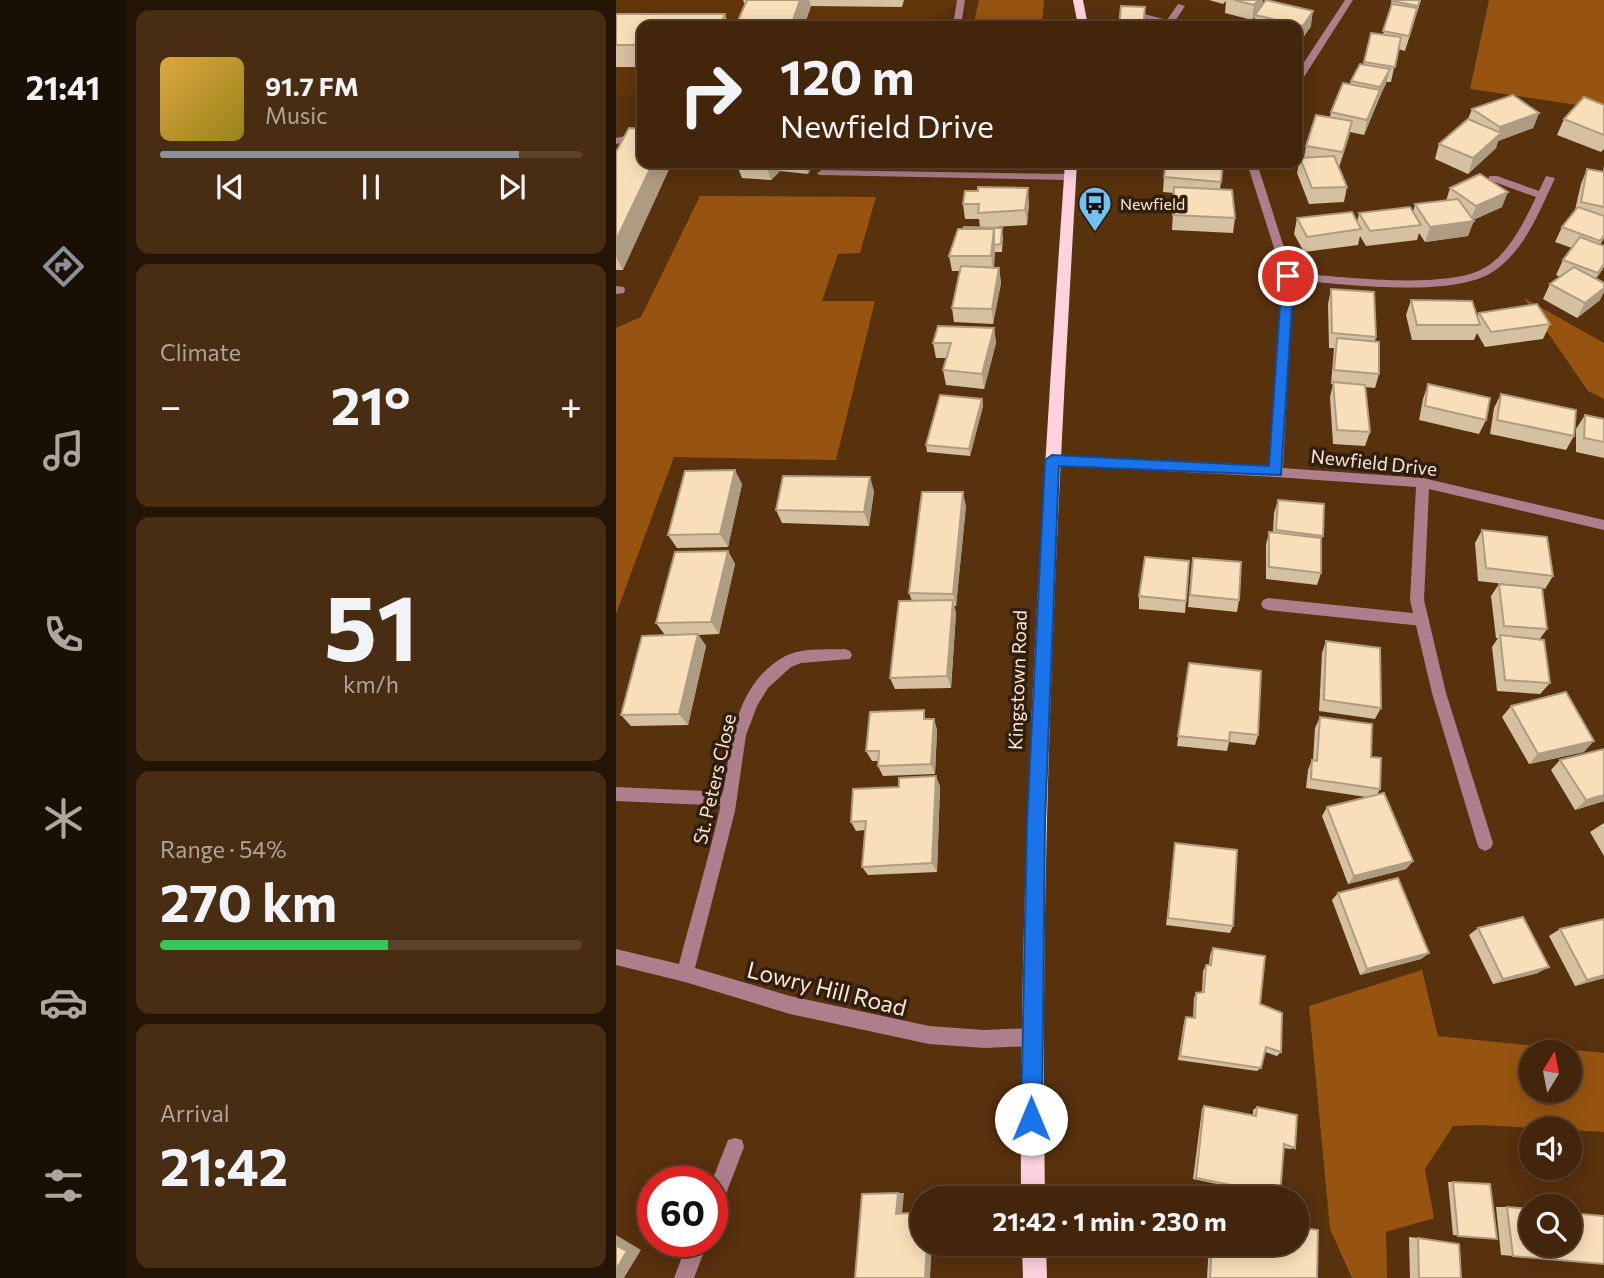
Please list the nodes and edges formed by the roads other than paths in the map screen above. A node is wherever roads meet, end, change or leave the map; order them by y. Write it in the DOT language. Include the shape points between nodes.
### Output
graph roads {
  1 [pos="961,0"];
  2 [pos="1078,0"];
  3 [pos="1349,0"];
  4 [pos="1181,6"];
  5 [pos="1144,17"];
  6 [pos="958,21"];
  7 [pos="1082,21"];
  8 [pos="1165,21"];
  9 [pos="1171,21"];
  10 [pos="1302,65"];
  11 [pos="637,136"];
  12 [pos="616,141"];
  13 [pos="1254,168"];
  14 [pos="1070,170"];
  15 [pos="822,173"];
  16 [pos="1493,178"];
  17 [pos="1550,178"];
  18 [pos="1542,196"];
  19 [pos="1288,276"];
  20 [pos="1052,460"];
  21 [pos="1276,472"];
  22 [pos="1423,483"];
  23 [pos="1604,525"];
  24 [pos="1268,604"];
  25 [pos="1422,620"];
  26 [pos="845,655"];
  27 [pos="616,794"];
  28 [pos="729,799"];
  29 [pos="1485,843"];
  30 [pos="616,957"];
  31 [pos="685,974"];
  32 [pos="1031,1037"];
  33 [pos="735,1147"];
  34 [pos="727,1166"];
  35 [pos="1033,1186"];
  36 [pos="1034,1256"];
  37 [pos="692,1257"];
  38 [pos="684,1278"];
  39 [pos="1035,1278"];
  1 -- 6 [label="street"];
  2 -- 7 [label="main road"];
  3 -- 10 [label="street"];
  4 -- 9 [label="street"];
  5 -- 8 [label="street"];
  11 -- 12 [label="street"];
  13 -- 19 [label="street"];
  14 -- 15 [label="street"];
  14 -- 20 [label="main road, Kingstown Road"];
  16 -- 18 [label="street"];
  17 -- 18 [label="street"];
  18 -- 19 [label="street" via="1528,228 1487,271 1407,284"];
  19 -- 21 [label="street"];
  20 -- 21 [label="street, Newfield Drive"];
  20 -- 32 [label="main road, Kingstown Road"];
  21 -- 22 [label="street, Newfield Drive"];
  22 -- 23 [label="street, Newfield Drive"];
  22 -- 25 [label="street" via="1418,600"];
  24 -- 25 [label="street"];
  25 -- 29 [label="street"];
  26 -- 28 [label="street, St. Peters Close" via="800,657 763,684 739,736"];
  27 -- 28 [label="street"];
  28 -- 31 [label="street, St. Peters Close"];
  30 -- 31 [label="street, Lowry Hill Road"];
  31 -- 32 [label="street, Lowry Hill Road" via="790,1005 929,1035"];
  32 -- 35 [label="main road, Kingstown Road"];
  33 -- 34 [label="street"];
  36 -- 39 [label="main road"];
  37 -- 38 [label="street"];
}
